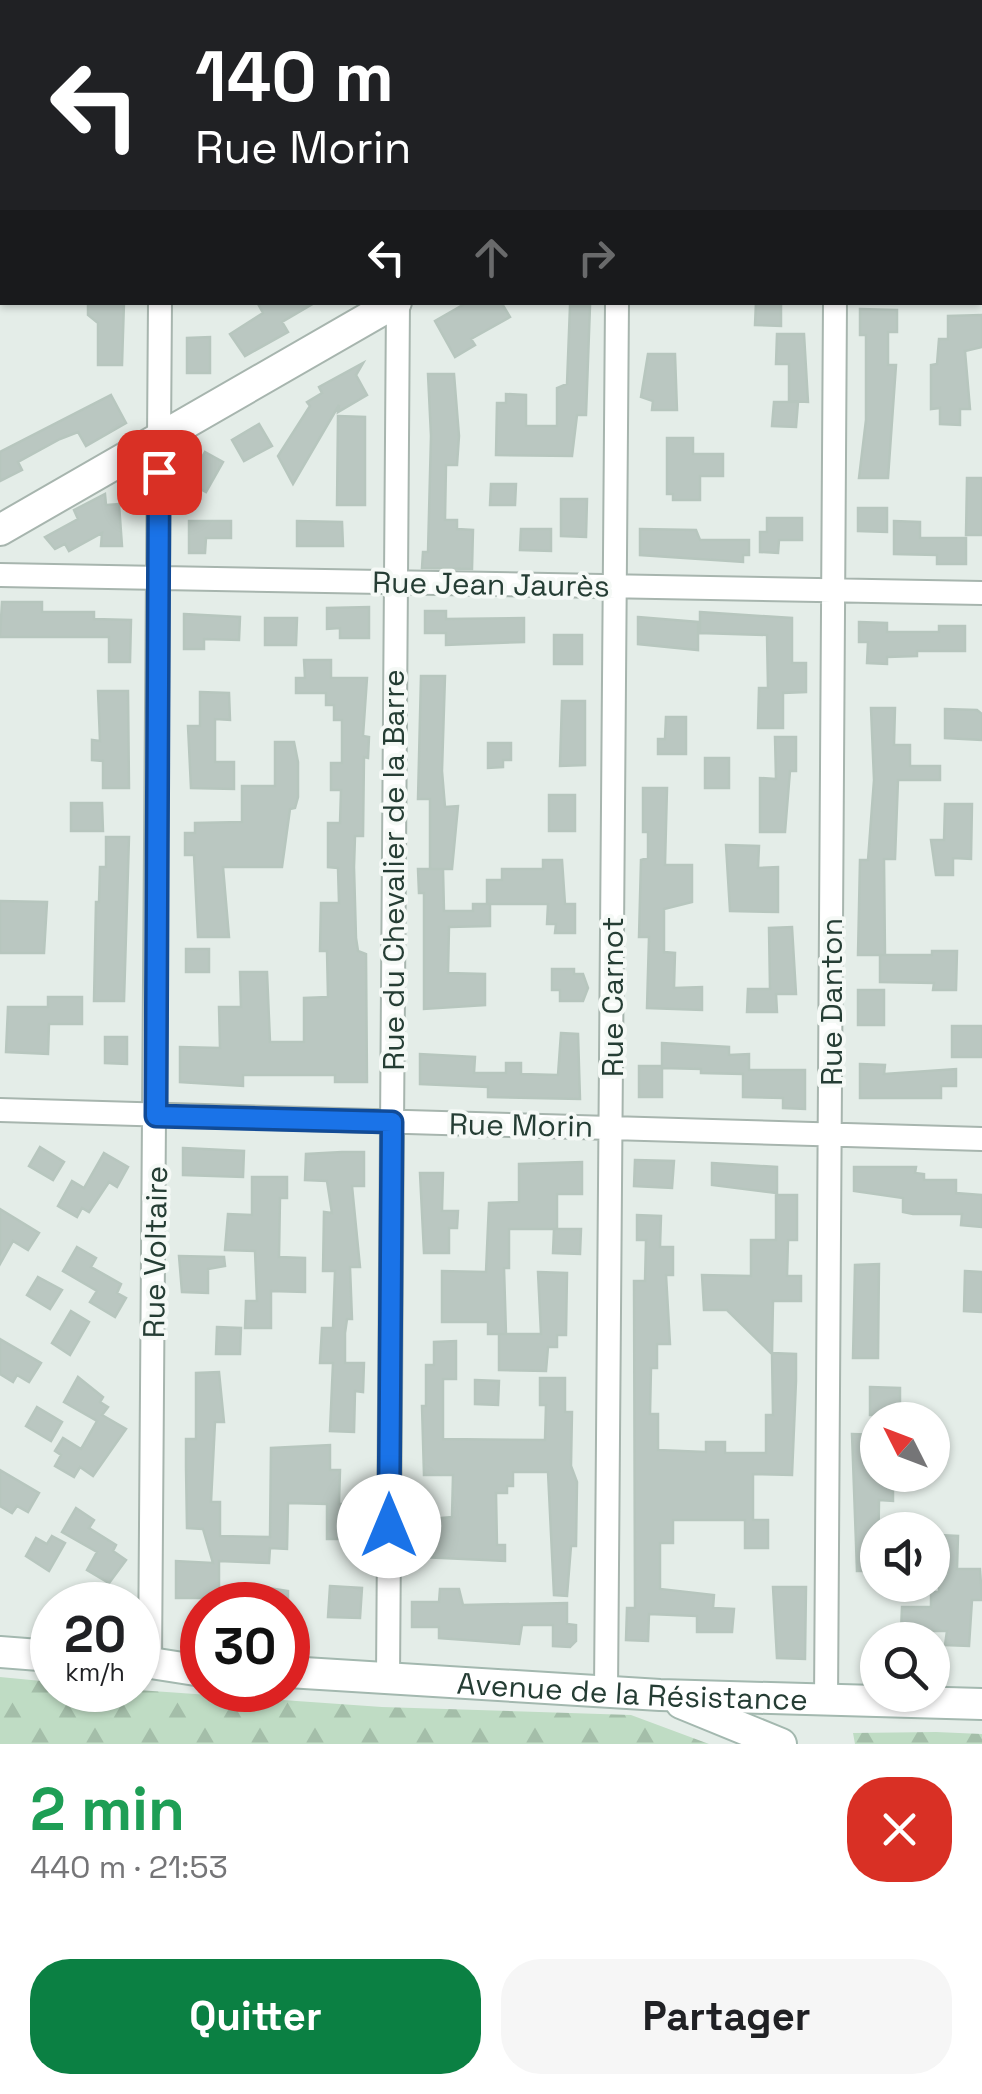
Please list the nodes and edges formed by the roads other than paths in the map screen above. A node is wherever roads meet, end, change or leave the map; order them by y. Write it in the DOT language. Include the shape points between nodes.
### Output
graph roads {
  1 [pos="160,305"];
  2 [pos="392,305"];
  3 [pos="397,305"];
  4 [pos="617,305"];
  5 [pos="834,305"];
  6 [pos="160,437"];
  7 [pos="0,530"];
  8 [pos="0,575"];
  9 [pos="158,578"];
  10 [pos="395,582"];
  11 [pos="614,587"];
  12 [pos="833,590"];
  13 [pos="982,594"];
  14 [pos="0,1110"];
  15 [pos="156,1116"];
  16 [pos="392,1122"];
  17 [pos="611,1127"];
  18 [pos="830,1134"];
  19 [pos="982,1139"];
  20 [pos="146,1582"];
  21 [pos="0,1652"];
  22 [pos="30,1654"];
  23 [pos="310,1673"];
  24 [pos="388,1678"];
  25 [pos="606,1691"];
  26 [pos="660,1695"];
  27 [pos="826,1702"];
  28 [pos="980,1704"];
  29 [pos="781,1744"];
  1 -- 6 [label="street, Rue Voltaire"];
  2 -- 6 [label="main road"];
  3 -- 10 [label="street, Rue du Chevalier de la Barre"];
  4 -- 11 [label="street, Rue Carnot"];
  5 -- 12 [label="street, Rue Danton"];
  6 -- 7 [label="main road"];
  6 -- 9 [label="street, Rue Voltaire"];
  8 -- 9 [label="street, Rue Jean Jaurès"];
  9 -- 10 [label="street, Rue Jean Jaurès"];
  9 -- 15 [label="street, Rue Voltaire"];
  10 -- 11 [label="street, Rue Jean Jaurès"];
  10 -- 16 [label="street, Rue du Chevalier de la Barre"];
  11 -- 12 [label="street, Rue Jean Jaurès"];
  11 -- 17 [label="street, Rue Carnot"];
  12 -- 13 [label="street, Rue Jean Jaurès"];
  12 -- 18 [label="street, Rue Danton"];
  14 -- 15 [label="street, Rue Morin"];
  15 -- 16 [label="street, Rue Morin"];
  15 -- 20 [label="street, Rue Voltaire"];
  16 -- 17 [label="street, Rue Morin"];
  16 -- 24 [label="street, Rue du Chevalier de la Barre"];
  17 -- 18 [label="street, Rue Morin"];
  17 -- 25 [label="street, Rue Carnot"];
  18 -- 19 [label="street, Rue Morin"];
  18 -- 27 [label="street, Rue Danton"];
  21 -- 22 [label="main road"];
  23 -- 24 [label="main road, Avenue de la Résistance"];
  24 -- 25 [label="main road, Avenue de la Résistance"];
  25 -- 26 [label="main road, Avenue de la Résistance"];
  26 -- 27 [label="main road, Avenue de la Résistance"];
  26 -- 29 [label="main road"];
  27 -- 28 [label="main road, Avenue de la Résistance"];
}
